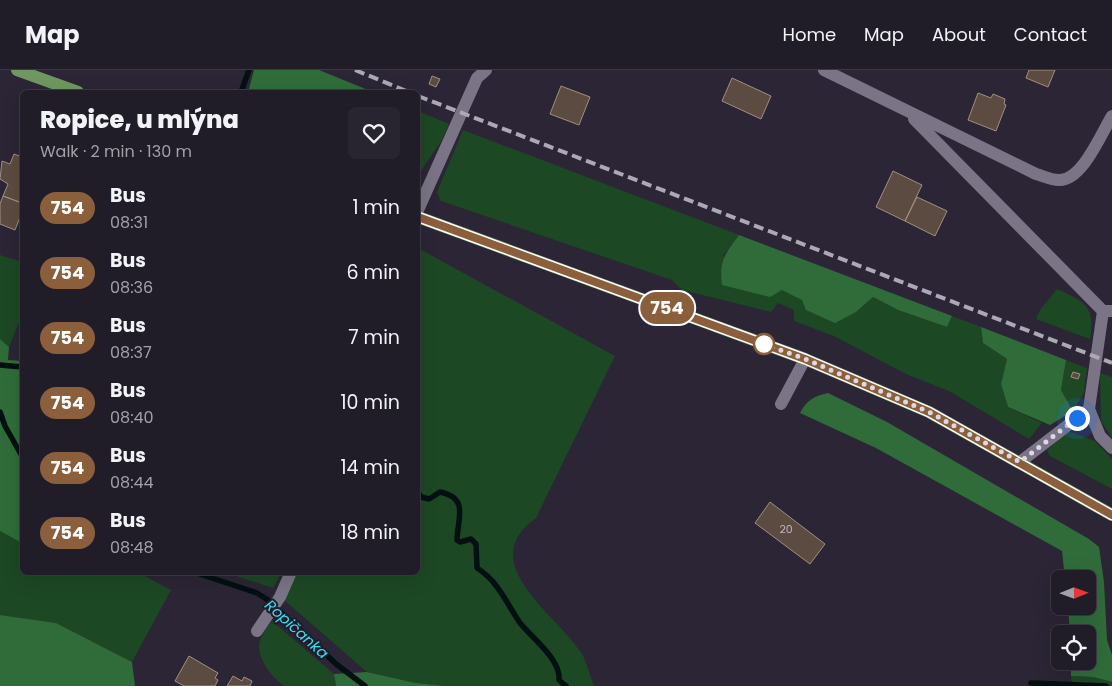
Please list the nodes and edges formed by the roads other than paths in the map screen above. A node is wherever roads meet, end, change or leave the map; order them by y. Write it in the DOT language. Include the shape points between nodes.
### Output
graph roads {
  1 [pos="17,70"];
  2 [pos="486,70"];
  3 [pos="824,70"];
  4 [pos="72,90"];
  5 [pos="907,112"];
  6 [pos="1112,116"];
  7 [pos="420,206"];
  8 [pos="420,218"];
  9 [pos="1107,311"];
  10 [pos="805,359"];
  11 [pos="782,404"];
  12 [pos="1089,409"];
  13 [pos="1112,448"];
  14 [pos="1020,462"];
  15 [pos="1096,507"];
  16 [pos="1112,515"];
  17 [pos="1112,520"];
  18 [pos="290,575"];
  19 [pos="258,631"];
  1 -- 4 [label="main road"];
  2 -- 7 [label="street" via="477,78"];
  3 -- 5 [label="street"];
  5 -- 6 [label="street" via="1036,174 1060,180 1082,169"];
  5 -- 9 [label="street"];
  8 -- 10 [label="main road"];
  9 -- 12 [label="street"];
  10 -- 11 [label="street"];
  10 -- 14 [label="main road" via="929,412"];
  12 -- 13 [label="street" via="1100,436"];
  12 -- 14 [label="street"];
  14 -- 15 [label="main road"];
  15 -- 16 [label="main road"];
  15 -- 17 [label="main road"];
  18 -- 19 [label="street"];
}
